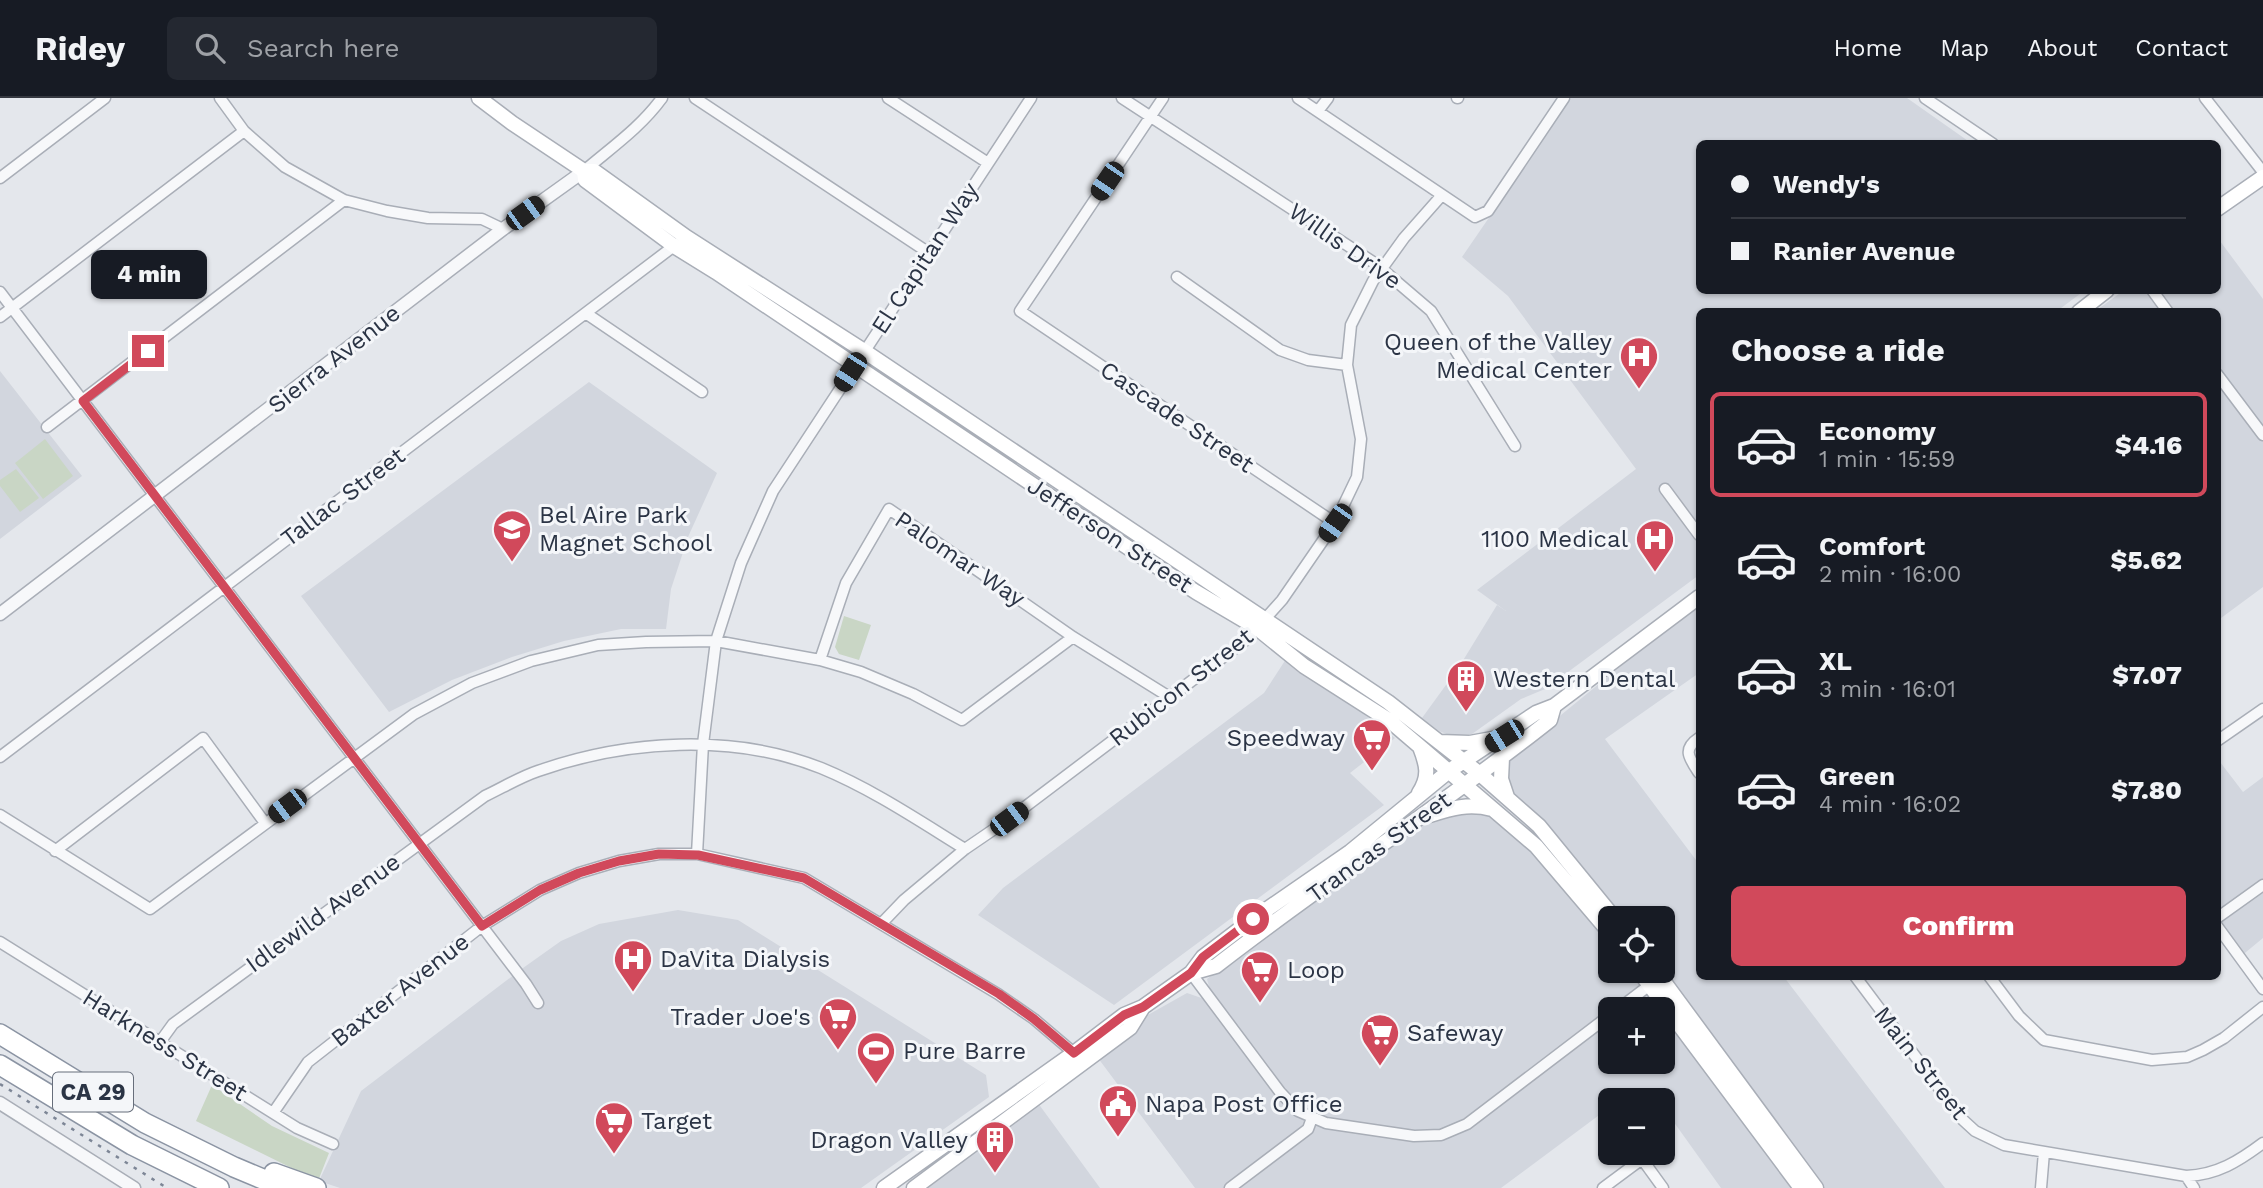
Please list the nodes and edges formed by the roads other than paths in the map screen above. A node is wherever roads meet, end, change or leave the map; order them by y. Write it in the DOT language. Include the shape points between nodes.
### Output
graph roads {
  1 [pos="105,98"];
  2 [pos="220,98"];
  3 [pos="480,98"];
  4 [pos="662,98"];
  5 [pos="695,98"];
  6 [pos="888,98"];
  7 [pos="1031,98"];
  8 [pos="1122,98"];
  9 [pos="1163,98"];
  10 [pos="1298,98"];
  11 [pos="1328,98"];
  12 [pos="1564,98"];
  13 [pos="1926,98"];
  14 [pos="2205,98"];
  15 [pos="1318,111"];
  16 [pos="1150,116"];
  17 [pos="244,131"];
  18 [pos="1987,140"];
  19 [pos="988,163"];
  20 [pos="584,171"];
  21 [pos="2263,174"];
  22 [pos="0,178"];
  23 [pos="1442,195"];
  24 [pos="344,200"];
  25 [pos="2221,206"];
  26 [pos="503,229"];
  27 [pos="686,237"];
  28 [pos="674,246"];
  29 [pos="929,253"];
  30 [pos="1382,268"];
  31 [pos="1177,277"];
  32 [pos="0,292"];
  33 [pos="2102,294"];
  34 [pos="12,308"];
  35 [pos="2084,308"];
  36 [pos="587,314"];
  37 [pos="0,317"];
  38 [pos="864,351"];
  39 [pos="854,365"];
  40 [pos="1347,365"];
  41 [pos="2221,379"];
  42 [pos="702,393"];
  43 [pos="83,401"];
  44 [pos="47,428"];
  45 [pos="2263,435"];
  46 [pos="1516,446"];
  47 [pos="1665,489"];
  48 [pos="156,497"];
  49 [pos="1335,523"];
  50 [pos="1696,531"];
  51 [pos="225,587"];
  52 [pos="1696,599"];
  53 [pos="0,614"];
  54 [pos="1261,623"];
  55 [pos="1073,637"];
  56 [pos="716,641"];
  57 [pos="820,660"];
  58 [pos="1171,698"];
  59 [pos="1553,706"];
  60 [pos="2263,709"];
  61 [pos="1504,736"];
  62 [pos="2221,738"];
  63 [pos="1696,740"];
  64 [pos="1438,741"];
  65 [pos="703,744"];
  66 [pos="1420,746"];
  67 [pos="0,757"];
  68 [pos="354,757"];
  69 [pos="1502,758"];
  70 [pos="1463,761"];
  71 [pos="1696,768"];
  72 [pos="1449,771"];
  73 [pos="1480,774"];
  74 [pos="1465,786"];
  75 [pos="1508,799"];
  76 [pos="1415,800"];
  77 [pos="1493,809"];
  78 [pos="0,815"];
  79 [pos="1413,821"];
  80 [pos="265,823"];
  81 [pos="420,844"];
  82 [pos="965,849"];
  83 [pos="55,851"];
  84 [pos="698,855"];
  85 [pos="2263,885"];
  86 [pos="1312,887"];
  87 [pos="1604,906"];
  88 [pos="2221,915"];
  89 [pos="1598,919"];
  90 [pos="881,924"];
  91 [pos="482,926"];
  92 [pos="2221,931"];
  93 [pos="0,942"];
  94 [pos="1191,973"];
  95 [pos="1858,980"];
  96 [pos="1992,980"];
  97 [pos="1649,983"];
  98 [pos="1659,983"];
  99 [pos="2263,989"];
  100 [pos="1632,997"];
  101 [pos="538,1003"];
  102 [pos="1143,1007"];
  103 [pos="2263,1007"];
  104 [pos="1598,1024"];
  105 [pos="0,1034"];
  106 [pos="160,1042"];
  107 [pos="1074,1053"];
  108 [pos="0,1065"];
  109 [pos="1043,1092"];
  110 [pos="0,1103"];
  111 [pos="272,1113"];
  112 [pos="1312,1118"];
  113 [pos="2263,1143"];
  114 [pos="189,1144"];
  115 [pos="333,1144"];
  116 [pos="132,1145"];
  117 [pos="2044,1152"];
  118 [pos="2186,1176"];
  119 [pos="901,1183"];
  120 [pos="1805,1186"];
  121 [pos="134,1188"];
  122 [pos="200,1188"];
  123 [pos="219,1188"];
  124 [pos="284,1188"];
  125 [pos="316,1188"];
  126 [pos="884,1188"];
  127 [pos="914,1188"];
  128 [pos="1230,1188"];
  129 [pos="1604,1188"];
  130 [pos="1663,1188"];
  131 [pos="2041,1188"];
  132 [pos="2194,1188"];
  1 -- 22 [label="street"];
  2 -- 17 [label="street"];
  3 -- 20 [label="main road, Jefferson Street"];
  4 -- 20 [label="street, Sierra Avenue" via="626,139"];
  5 -- 29 [label="street"];
  6 -- 19 [label="street"];
  7 -- 19 [label="street, El Capitan Way"];
  8 -- 16 [label="street, Willis Drive"];
  9 -- 16 [label="street"];
  10 -- 15 [label="street"];
  11 -- 15 [label="street"];
  12 -- 23 [label="street" via="1488,211 1475,217"];
  13 -- 18 [label="street"];
  14 -- 21 [label="street"];
  15 -- 23 [label="street"];
  16 -- 30 [label="street, Willis Drive"];
  16 -- 49 [label="street, Cascade Street" via="1020,311"];
  17 -- 24 [label="street" via="285,167"];
  17 -- 34 [label="street"];
  19 -- 29 [label="street, El Capitan Way"];
  20 -- 26 [label="street, Sierra Avenue"];
  20 -- 27 [label="main road, Jefferson Street" via="594,171"];
  20 -- 28 [label="main road, Jefferson Street" via="585,180"];
  21 -- 25 [label="main road"];
  23 -- 30 [label="street, Rubicon Street"];
  24 -- 26 [label="street" via="428,218 482,219"];
  24 -- 43 [label="street"];
  26 -- 48 [label="street, Sierra Avenue"];
  27 -- 28 [label="street, Tallac Street"];
  27 -- 38 [label="main road, Jefferson Street"];
  28 -- 36 [label="street, Tallac Street"];
  28 -- 39 [label="main road, Jefferson Street"];
  29 -- 38 [label="street, El Capitan Way"];
  30 -- 40 [label="street, Rubicon Street" via="1350,325"];
  30 -- 46 [label="street, Willis Drive" via="1431,311"];
  31 -- 40 [label="street" via="1280,350 1308,360"];
  32 -- 34 [label="street"];
  33 -- 35 [label="main road"];
  34 -- 37 [label="street"];
  34 -- 43 [label="street"];
  36 -- 42 [label="street"];
  36 -- 51 [label="street, Tallac Street"];
  38 -- 39 [label="street, El Capitan Way"];
  38 -- 54 [label="main road, Jefferson Street"];
  39 -- 54 [label="main road, Jefferson Street" via="1184,585"];
  39 -- 56 [label="street, El Capitan Way" via="774,491 741,562"];
  40 -- 49 [label="street, Rubicon Street" via="1361,439 1357,477"];
  41 -- 45 [label="street"];
  43 -- 44 [label="street"];
  43 -- 48 [label="street"];
  47 -- 50 [label="street"];
  48 -- 51 [label="street"];
  48 -- 53 [label="street, Sierra Avenue"];
  49 -- 54 [label="street, Rubicon Street"];
  51 -- 67 [label="street, Tallac Street"];
  51 -- 68 [label="street"];
  52 -- 59 [label="main road, Trancas Street"];
  54 -- 58 [label="street, Rubicon Street"];
  54 -- 64 [label="main road, Jefferson Street" via="1388,702"];
  54 -- 66 [label="main road, Jefferson Street" via="1304,666 1390,721"];
  55 -- 57 [label="street" via="962,720 861,672"];
  55 -- 57 [label="street, Palomar Way" via="889,509 846,583"];
  55 -- 58 [label="street, Palomar Way"];
  56 -- 57 [label="street"];
  56 -- 65 [label="street, El Capitan Way"];
  56 -- 68 [label="street" via="598,645 531,661 472,683 414,714"];
  58 -- 82 [label="street, Rubicon Street"];
  59 -- 61 [label="main road, Trancas Street"];
  59 -- 69 [label="main road, Trancas Street" via="1550,720"];
  60 -- 62 [label="street"];
  61 -- 64 [label="main road" via="1470,743"];
  61 -- 70 [label="main road, Trancas Street"];
  63 -- 71 [label="street" via="1687,751"];
  64 -- 70 [label="main road, Jefferson Street"];
  65 -- 81 [label="street, Idlewild Avenue" via="593,755 537,771 485,796"];
  65 -- 82 [label="street, Idlewild Avenue" via="772,753 820,768 867,790"];
  65 -- 84 [label="street, El Capitan Way"];
  66 -- 72 [label="main road, Jefferson Street"];
  66 -- 76 [label="main road" via="1427,777"];
  68 -- 80 [label="street"];
  68 -- 81 [label="street"];
  69 -- 73 [label="main road, Trancas Street"];
  69 -- 75 [label="main road" via="1501,779"];
  70 -- 72 [label="main road, Trancas Street"];
  70 -- 73 [label="main road, Jefferson Street"];
  72 -- 74 [label="main road, Jefferson Street"];
  72 -- 76 [label="main road, Trancas Street"];
  73 -- 74 [label="main road, Trancas Street"];
  73 -- 75 [label="main road, Jefferson Street"];
  74 -- 77 [label="main road, Jefferson Street"];
  74 -- 79 [label="main road, Trancas Street"];
  75 -- 87 [label="main road, Jefferson Street" via="1539,826"];
  76 -- 86 [label="main road, Trancas Street"];
  77 -- 79 [label="main road" via="1457,806"];
  77 -- 89 [label="main road, Jefferson Street" via="1536,846"];
  78 -- 83 [label="street"];
  79 -- 86 [label="main road, Trancas Street"];
  80 -- 83 [label="street" via="150,909"];
  80 -- 83 [label="street" via="202,738"];
  81 -- 91 [label="street"];
  81 -- 106 [label="street, Idlewild Avenue" via="173,1024"];
  82 -- 90 [label="street, Rubicon Street"];
  84 -- 90 [label="street, Baxter Avenue" via="804,878"];
  84 -- 91 [label="street, Baxter Avenue" via="659,854 579,873 540,890"];
  85 -- 88 [label="street"];
  86 -- 94 [label="main road, Trancas Street" via="1203,957"];
  86 -- 94 [label="main road, Trancas Street" via="1216,966"];
  90 -- 107 [label="street, Baxter Avenue" via="999,994"];
  91 -- 101 [label="street"];
  91 -- 111 [label="street, Baxter Avenue" via="308,1062"];
  92 -- 99 [label="street"];
  93 -- 106 [label="street, Harkness Street"];
  94 -- 102 [label="main road, Trancas Street"];
  94 -- 112 [label="street" via="1288,1102"];
  95 -- 117 [label="street, Main Street" via="1975,1131 2004,1145"];
  96 -- 103 [label="street" via="2018,1016 2044,1040 2152,1060 2203,1050"];
  97 -- 100 [label="street"];
  98 -- 120 [label="main road"];
  102 -- 107 [label="main road, Trancas Street" via="1124,1015"];
  102 -- 109 [label="main road, Trancas Street" via="1130,1028"];
  104 -- 112 [label="street" via="1500,1101 1453,1131 1421,1137"];
  105 -- 114 [label="highway, CA 29" via="145,1123"];
  106 -- 111 [label="street, Harkness Street"];
  107 -- 109 [label="main road" via="1045,1083"];
  107 -- 119 [label="main road, Trancas Street"];
  108 -- 116 [label="highway, CA 29"];
  109 -- 127 [label="main road, Trancas Street"];
  110 -- 121 [label="street"];
  111 -- 115 [label="street, Harkness Street"];
  112 -- 128 [label="street" via="1308,1129"];
  113 -- 118 [label="street" via="2215,1172"];
  114 -- 124 [label="highway, CA 29"];
  114 -- 125 [label="highway"];
  116 -- 122 [label="highway"];
  116 -- 123 [label="highway, CA 29"];
  117 -- 118 [label="street, Main Street"];
  117 -- 131 [label="street"];
  118 -- 132 [label="street"];
  119 -- 126 [label="main road, Trancas Street"];
  129 -- 130 [label="street" via="1642,1159"];
}
